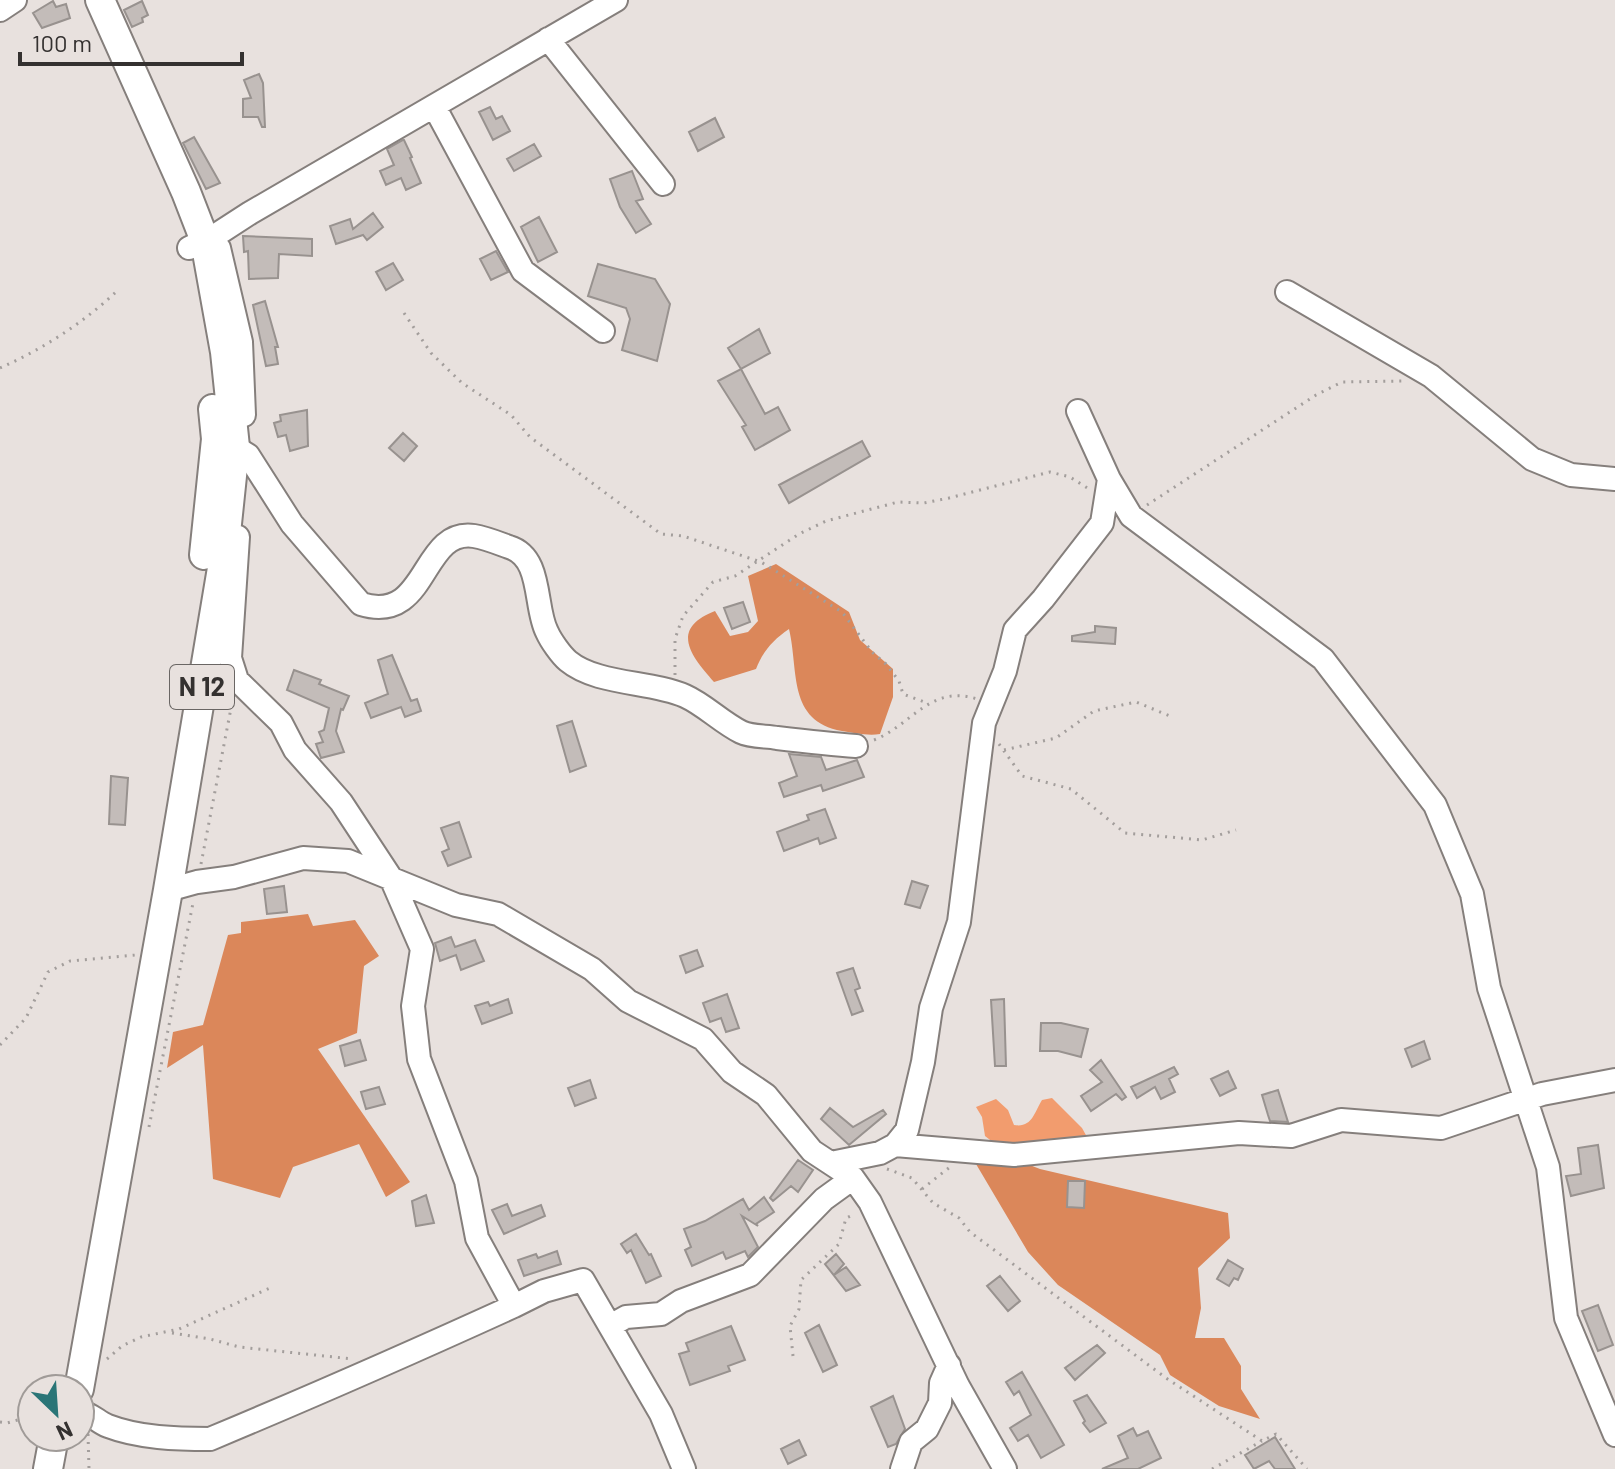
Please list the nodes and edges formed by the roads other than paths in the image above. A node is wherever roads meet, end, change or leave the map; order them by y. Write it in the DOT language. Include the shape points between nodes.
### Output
graph roads {
  1 [pos="15,0"];
  2 [pos="83,0"];
  3 [pos="100,0"];
  4 [pos="616,0"];
  5 [pos="0,10"];
  6 [pos="548,39"];
  7 [pos="434,106"];
  8 [pos="663,184"];
  9 [pos="203,241"];
  10 [pos="1287,292"];
  11 [pos="603,331"];
  12 [pos="1078,411"];
  13 [pos="241,450"];
  14 [pos="1615,479"];
  15 [pos="1108,489"];
  16 [pos="856,746"];
  17 [pos="391,878"];
  18 [pos="168,890"];
  19 [pos="1615,1080"];
  20 [pos="1526,1099"];
  21 [pos="895,1145"];
  22 [pos="854,1168"];
  23 [pos="514,1306"];
  24 [pos="610,1326"];
  25 [pos="949,1365"];
  26 [pos="66,1373"];
  27 [pos="88,1373"];
  28 [pos="96,1417"];
  29 [pos="1615,1435"];
  30 [pos="684,1469"];
  31 [pos="902,1469"];
  32 [pos="1005,1469"];
  1 -- 5 [label="street"];
  2 -- 9 [label="main road, N 12" via="169,189"];
  3 -- 9 [label="main road, N 12"];
  4 -- 6 [label="street"];
  6 -- 7 [label="street"];
  6 -- 8 [label="street"];
  7 -- 9 [label="street"];
  7 -- 11 [label="street" via="523,271"];
  9 -- 13 [label="main road, N 12"];
  9 -- 26 [label="main road, N 12" via="216,439 204,560"];
  10 -- 14 [label="street" via="1431,376 1532,459 1571,475"];
  12 -- 15 [label="street"];
  13 -- 16 [label="street" via="292,524 361,604 394,605 426,574 440,547 472,535 515,548 529,565 546,631 568,661 589,672 684,696 744,734"];
  13 -- 17 [label="street" via="230,658 237,680 281,723 295,750 341,802"];
  13 -- 18 [label="main road, N 12"];
  15 -- 20 [label="street" via="1131,516 1323,659 1435,805 1472,894 1489,988"];
  15 -- 21 [label="street" via="1102,523 1015,630 988,713 959,922 931,1008 907,1130"];
  17 -- 18 [label="street" via="348,861 303,858"];
  17 -- 22 [label="street" via="456,905 498,914 592,969 628,1001 703,1039 732,1072 766,1095 812,1151"];
  17 -- 23 [label="street" via="422,949 413,1006 419,1059 466,1181 477,1238"];
  18 -- 27 [label="main road, N 12"];
  19 -- 20 [label="street"];
  20 -- 21 [label="street" via="1441,1128 1341,1120 1291,1136 1239,1133 1014,1155"];
  20 -- 29 [label="street" via="1548,1167 1566,1318"];
  21 -- 22 [label="street"];
  22 -- 24 [label="street" via="750,1275 661,1314 626,1317"];
  22 -- 25 [label="street"];
  23 -- 24 [label="street" via="583,1280"];
  23 -- 28 [label="street" via="210,1439 134,1433 105,1426"];
  24 -- 30 [label="street" via="661,1414"];
  25 -- 31 [label="street" via="940,1403 927,1429 911,1442"];
  25 -- 32 [label="street"];
}
